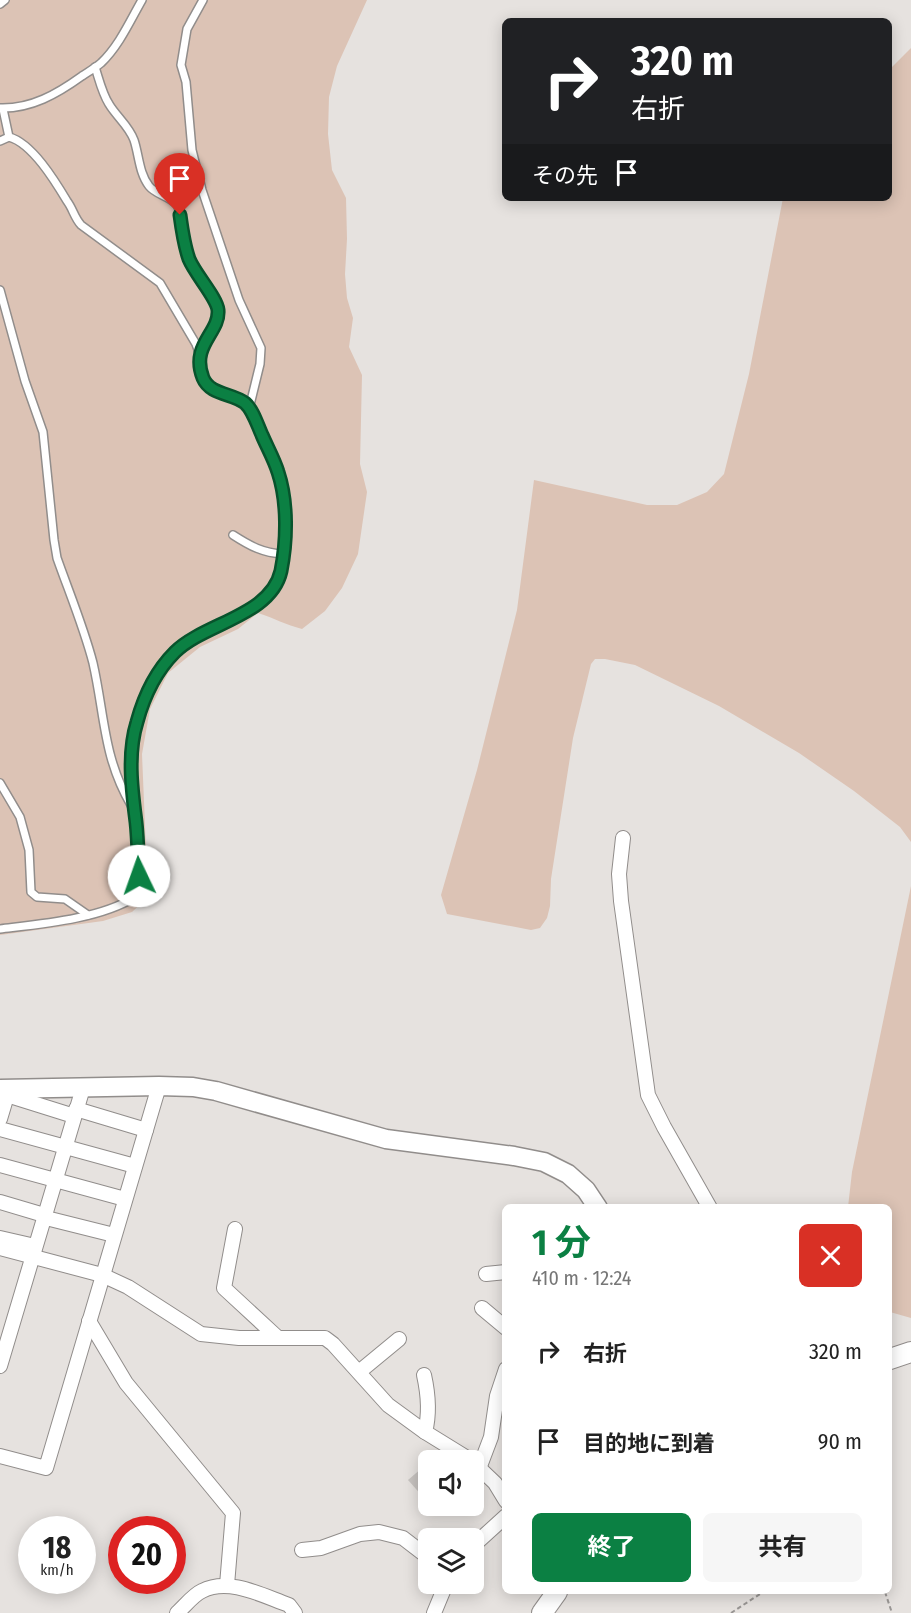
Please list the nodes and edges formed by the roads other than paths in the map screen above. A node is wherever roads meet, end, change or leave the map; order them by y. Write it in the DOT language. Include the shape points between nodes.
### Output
graph roads {
  1 [pos="5,0"];
  2 [pos="142,0"];
  3 [pos="203,0"];
  4 [pos="0,4"];
  5 [pos="95,67"];
  6 [pos="2,109"];
  7 [pos="9,137"];
  8 [pos="0,141"];
  9 [pos="0,290"];
  10 [pos="200,356"];
  11 [pos="249,409"];
  12 [pos="233,535"];
  13 [pos="283,554"];
  14 [pos="0,783"];
  15 [pos="134,810"];
  16 [pos="623,838"];
  17 [pos="88,915"];
  18 [pos="0,929"];
  19 [pos="159,1086"];
  20 [pos="83,1088"];
  21 [pos="5,1091"];
  22 [pos="75,1113"];
  23 [pos="0,1119"];
  24 [pos="0,1129"];
  25 [pos="146,1130"];
  26 [pos="64,1148"];
  27 [pos="0,1165"];
  28 [pos="135,1167"];
  29 [pos="54,1181"];
  30 [pos="125,1199"];
  31 [pos="0,1202"];
  32 [pos="595,1204"];
  33 [pos="708,1204"];
  34 [pos="44,1215"];
  35 [pos="235,1229"];
  36 [pos="114,1235"];
  37 [pos="0,1238"];
  38 [pos="0,1248"];
  39 [pos="33,1251"];
  40 [pos="502,1272"];
  41 [pos="486,1274"];
  42 [pos="102,1275"];
  43 [pos="482,1308"];
  44 [pos="89,1320"];
  45 [pos="502,1325"];
  46 [pos="277,1337"];
  47 [pos="399,1339"];
  48 [pos="911,1352"];
  49 [pos="892,1358"];
  50 [pos="0,1366"];
  51 [pos="359,1372"];
  52 [pos="424,1375"];
  53 [pos="502,1381"];
  54 [pos="424,1432"];
  55 [pos="454,1450"];
  56 [pos="483,1450"];
  57 [pos="0,1456"];
  58 [pos="484,1472"];
  59 [pos="502,1494"];
  60 [pos="502,1520"];
  61 [pos="484,1536"];
  62 [pos="302,1550"];
  63 [pos="418,1550"];
  64 [pos="227,1585"];
  65 [pos="442,1594"];
  66 [pos="556,1594"];
  67 [pos="177,1613"];
  68 [pos="296,1613"];
  69 [pos="434,1613"];
  70 [pos="542,1613"];
  1 -- 4 [label="lane"];
  2 -- 5 [label="lane" via="117,42"];
  3 -- 11 [label="lane" via="187,29 182,65 192,150 202,190 239,300 261,348"];
  5 -- 6 [label="lane" via="40,101"];
  5 -- 10 [label="lane" via="107,101 133,137 142,174 150,188 178,207 189,260 218,305 219,315"];
  6 -- 7 [label="lane"];
  7 -- 8 [label="lane"];
  7 -- 10 [label="lane" via="18,139 36,156 81,225 160,284"];
  9 -- 15 [label="lane" via="25,381 44,432 57,558 93,663 108,753"];
  10 -- 11 [label="lane" via="207,385 245,403"];
  11 -- 13 [label="lane" via="280,482 285,513"];
  12 -- 13 [label="lane" via="266,553"];
  13 -- 15 [label="lane" via="280,574 261,602 177,650 159,671 136,724 131,791"];
  14 -- 17 [label="lane" via="20,817 29,850 31,892 37,897 65,899"];
  15 -- 17 [label="lane" via="139,876 135,897 123,905"];
  16 -- 33 [label="street" via="621,901 648,1095"];
  17 -- 18 [label="lane"];
  19 -- 20 [label="street"];
  19 -- 25 [label="street"];
  19 -- 32 [label="street" via="216,1091 386,1139 544,1162 568,1174"];
  20 -- 21 [label="street"];
  20 -- 22 [label="street"];
  21 -- 22 [label="street"];
  21 -- 23 [label="street"];
  22 -- 25 [label="street"];
  22 -- 26 [label="street"];
  24 -- 26 [label="street"];
  25 -- 28 [label="street"];
  26 -- 28 [label="street"];
  26 -- 29 [label="street"];
  27 -- 29 [label="street"];
  28 -- 30 [label="street"];
  29 -- 30 [label="street"];
  29 -- 34 [label="street"];
  30 -- 36 [label="street"];
  31 -- 34 [label="street"];
  34 -- 36 [label="street"];
  34 -- 39 [label="street"];
  35 -- 46 [label="street" via="224,1288"];
  36 -- 42 [label="street"];
  37 -- 39 [label="street"];
  38 -- 39 [label="street"];
  39 -- 42 [label="street"];
  39 -- 50 [label="street"];
  40 -- 41 [label="street"];
  42 -- 44 [label="street"];
  42 -- 46 [label="street" via="128,1287 201,1334"];
  43 -- 45 [label="street"];
  44 -- 57 [label="street" via="46,1468"];
  44 -- 64 [label="street" via="126,1383 233,1513"];
  46 -- 51 [label="street" via="326,1338"];
  47 -- 51 [label="street"];
  48 -- 49 [label="main road"];
  51 -- 54 [label="street" via="388,1405"];
  52 -- 54 [label="street" via="428,1398"];
  53 -- 56 [label="street" via="491,1437"];
  54 -- 55 [label="street"];
  58 -- 59 [label="street"];
  60 -- 61 [label="street"];
  62 -- 63 [label="street" via="379,1532 403,1538"];
  64 -- 67 [label="street" via="200,1592"];
  64 -- 68 [label="street" via="290,1605"];
  65 -- 69 [label="street"];
  66 -- 70 [label="main road"];
}
